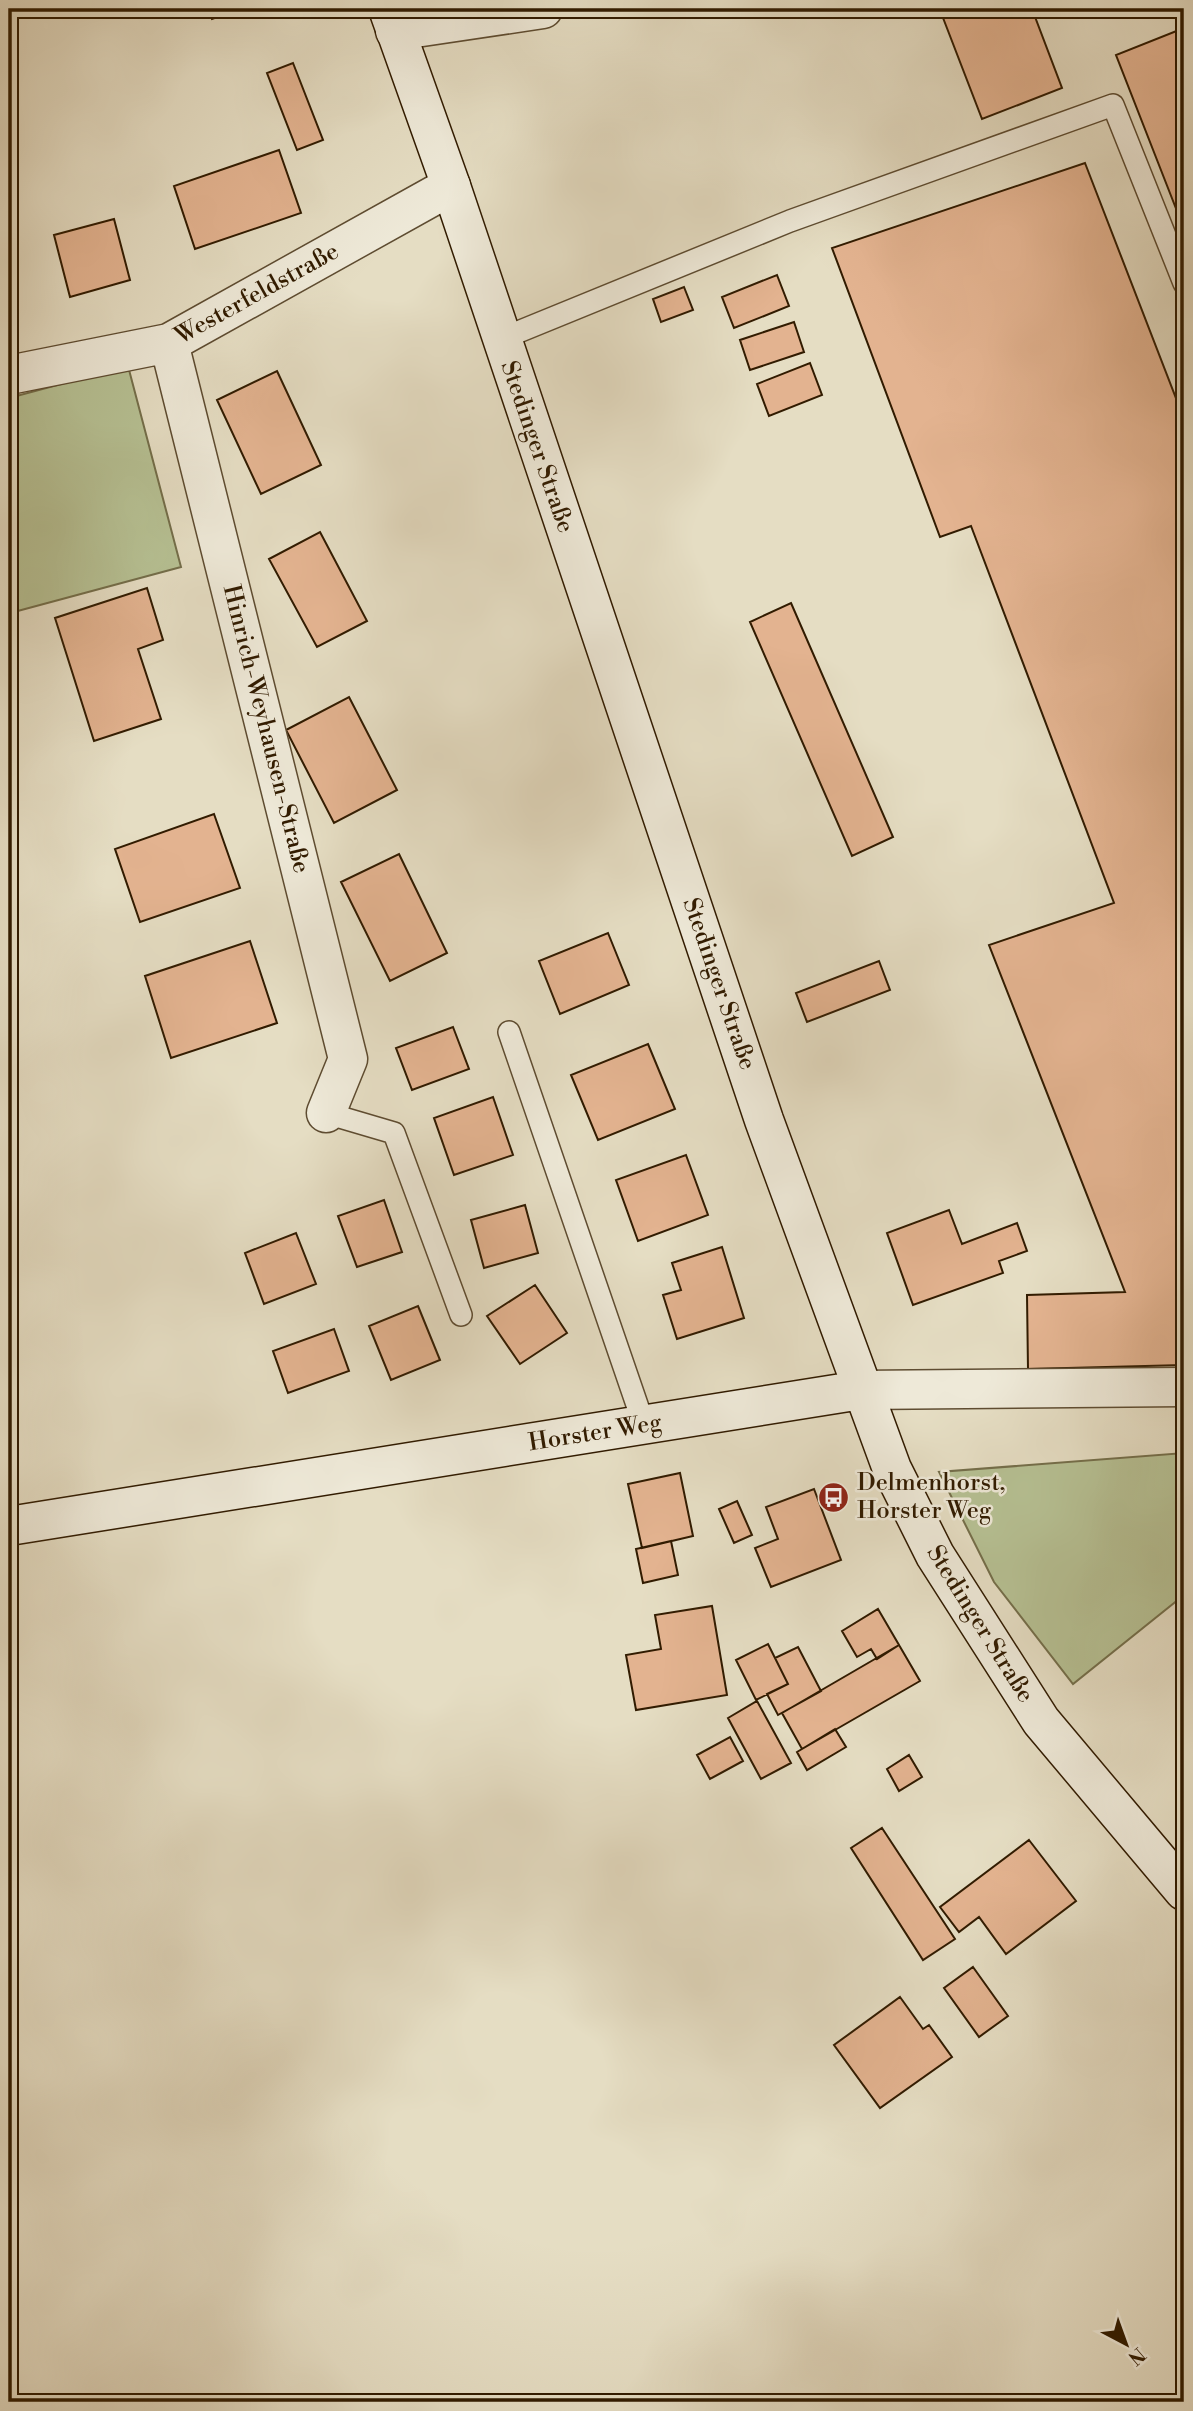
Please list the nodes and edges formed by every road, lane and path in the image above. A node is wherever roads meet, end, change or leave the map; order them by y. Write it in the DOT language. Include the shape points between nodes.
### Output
graph roads {
  1 [pos="543,9"];
  2 [pos="391,20"];
  3 [pos="451,186"];
  4 [pos="1184,283"];
  5 [pos="501,339"];
  6 [pos="169,344"];
  7 [pos="9,375"];
  8 [pos="509,1032"];
  9 [pos="326,1113"];
  10 [pos="461,1315"];
  11 [pos="1184,1387"];
  12 [pos="861,1390"];
  13 [pos="644,1425"];
  14 [pos="9,1527"];
  15 [pos="1184,1891"];
  1 -- 2 [label="street"];
  2 -- 3 [label="street, Stedinger Straße"];
  3 -- 5 [label="street, Stedinger Straße"];
  3 -- 6 [label="street, Westerfeldstraße"];
  4 -- 5 [label="lane" via="1113,105 790,221"];
  5 -- 12 [label="street, Stedinger Straße" via="764,1120"];
  6 -- 7 [label="street, Westerfeldstraße"];
  6 -- 9 [label="street, Hinrich-Weyhausen-Straße" via="348,1059"];
  8 -- 13 [label="lane"];
  9 -- 10 [label="lane" via="394,1133"];
  11 -- 12 [label="street, Horster Weg"];
  12 -- 13 [label="street, Horster Weg"];
  12 -- 15 [label="street, Stedinger Straße" via="892,1469 934,1555 1034,1710"];
  13 -- 14 [label="street, Horster Weg"];
}
